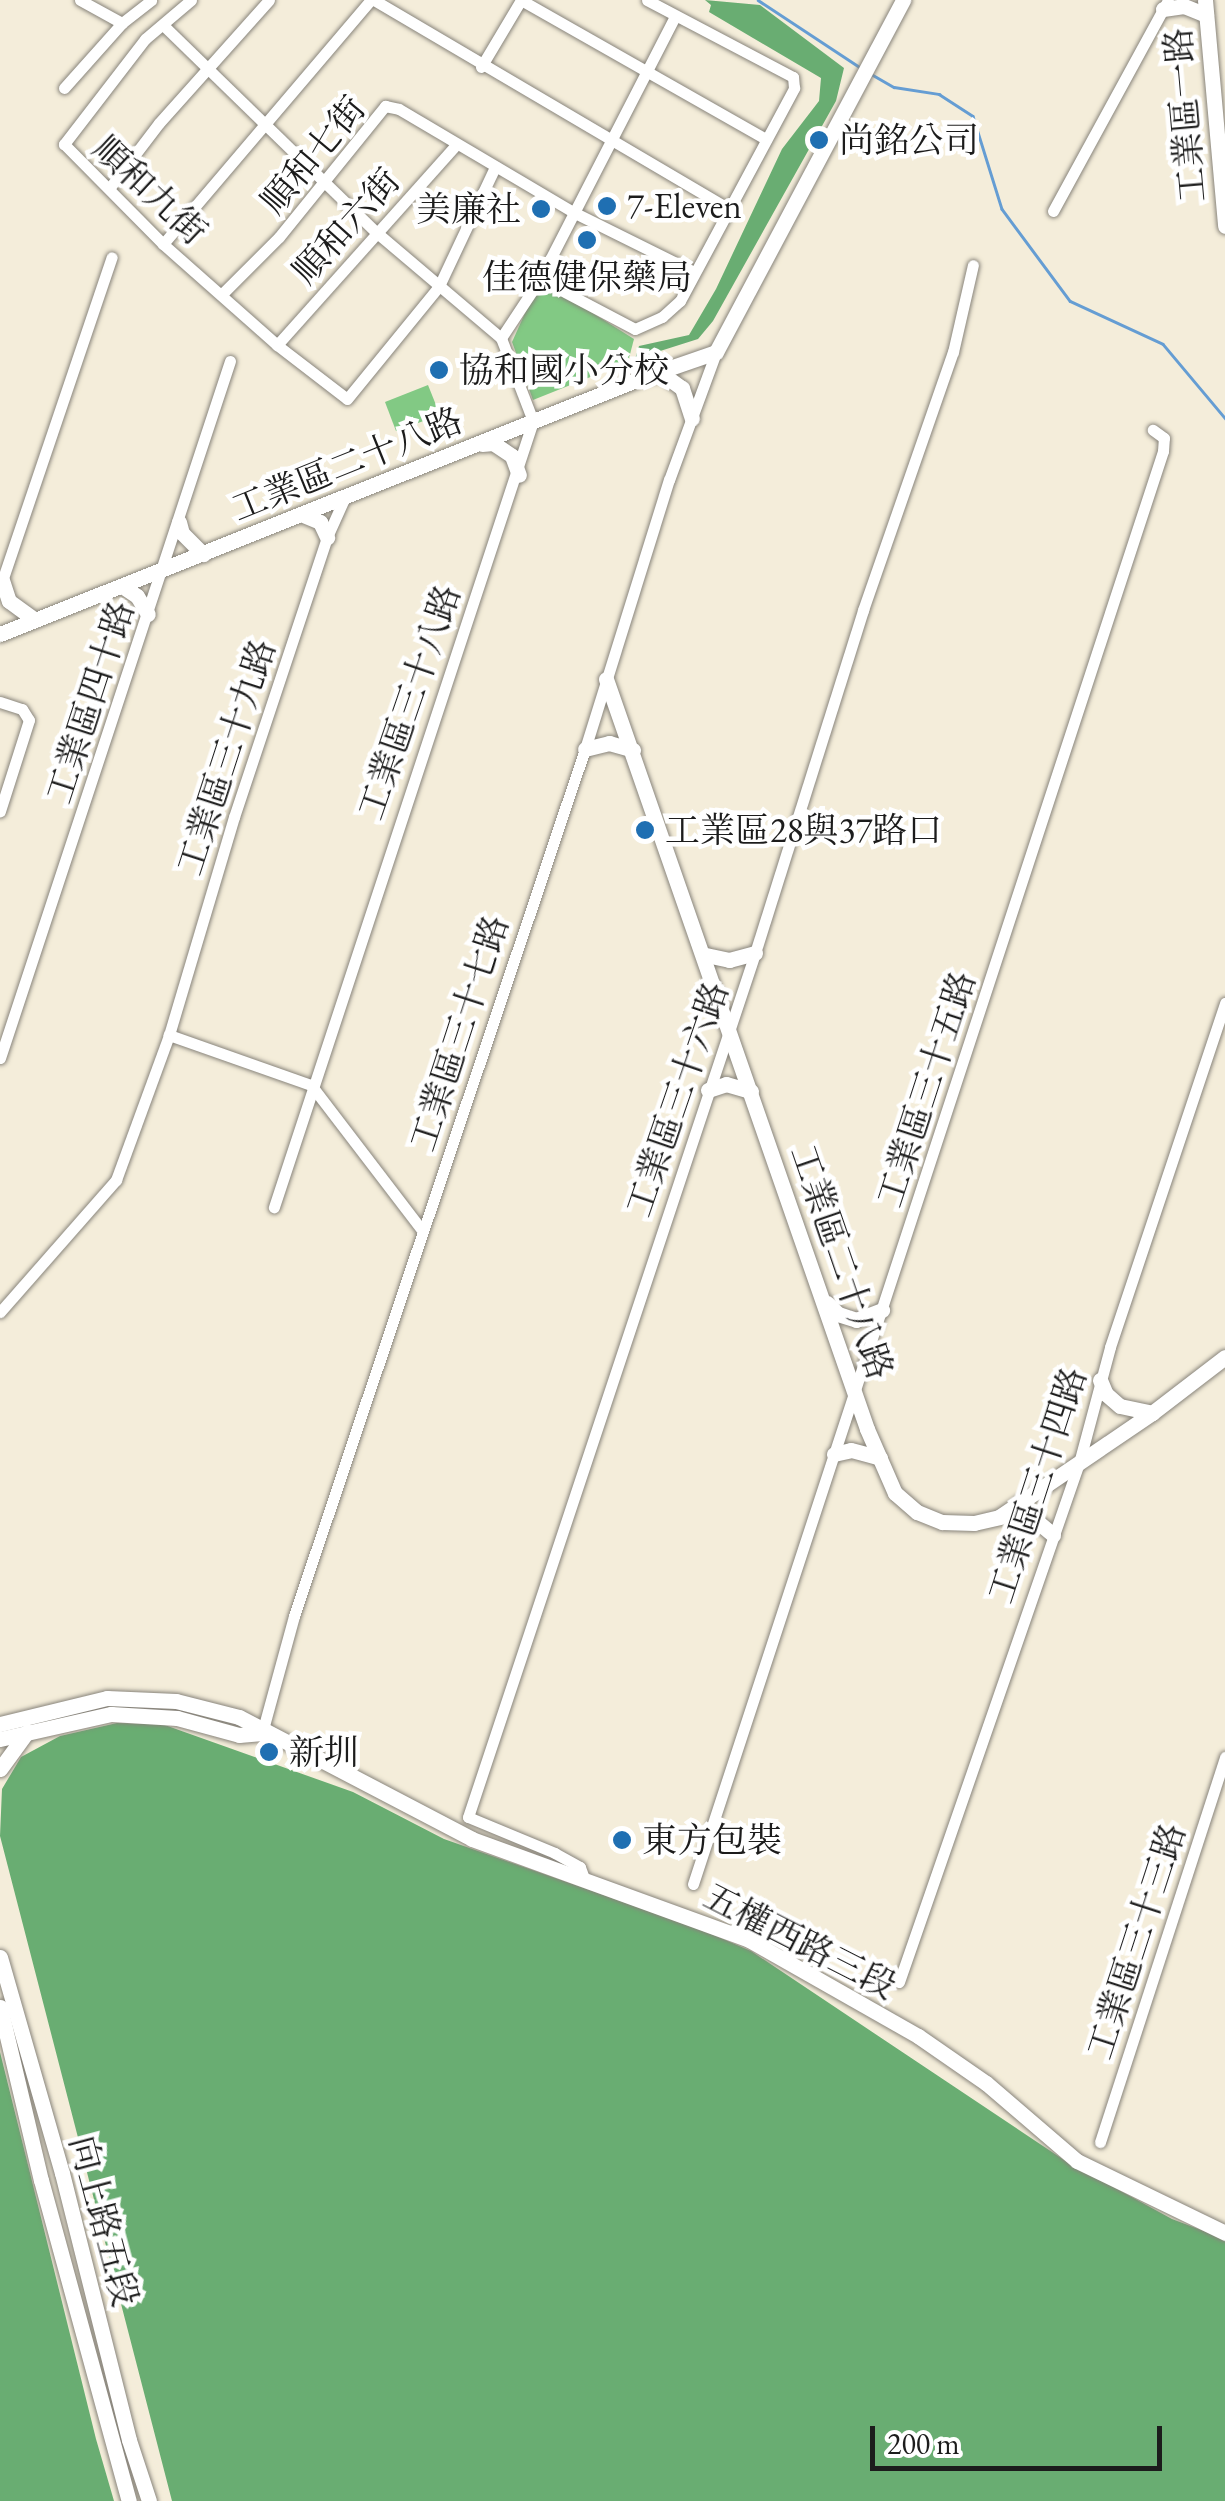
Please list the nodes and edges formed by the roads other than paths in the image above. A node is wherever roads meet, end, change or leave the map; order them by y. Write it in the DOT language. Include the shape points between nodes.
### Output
graph roads {
  1 [pos="80,0"];
  2 [pos="151,0"];
  3 [pos="191,0"];
  4 [pos="269,0"];
  5 [pos="372,0"];
  6 [pos="521,0"];
  7 [pos="647,0"];
  8 [pos="664,0"];
  9 [pos="903,0"];
  10 [pos="1166,5"];
  11 [pos="1206,8"];
  12 [pos="675,16"];
  13 [pos="122,23"];
  14 [pos="164,26"];
  15 [pos="480,67"];
  16 [pos="208,70"];
  17 [pos="645,72"];
  18 [pos="64,88"];
  19 [pos="268,125"];
  20 [pos="766,139"];
  21 [pos="609,141"];
  22 [pos="456,145"];
  23 [pos="495,167"];
  24 [pos="325,179"];
  25 [pos="111,186"];
  26 [pos="730,210"];
  27 [pos="1053,211"];
  28 [pos="573,212"];
  29 [pos="1225,226"];
  30 [pos="376,232"];
  31 [pos="163,244"];
  32 [pos="112,257"];
  33 [pos="973,266"];
  34 [pos="694,272"];
  35 [pos="540,279"];
  36 [pos="438,286"];
  37 [pos="223,294"];
  38 [pos="501,338"];
  39 [pos="277,345"];
  40 [pos="716,352"];
  41 [pos="230,361"];
  42 [pos="644,377"];
  43 [pos="692,418"];
  44 [pos="533,421"];
  45 [pos="1153,430"];
  46 [pos="478,444"];
  47 [pos="518,475"];
  48 [pos="344,498"];
  49 [pos="301,514"];
  50 [pos="178,522"];
  51 [pos="327,537"];
  52 [pos="203,554"];
  53 [pos="161,570"];
  54 [pos="1,583"];
  55 [pos="122,586"];
  56 [pos="148,614"];
  57 [pos="35,620"];
  58 [pos="0,634"];
  59 [pos="606,678"];
  60 [pos="0,702"];
  61 [pos="585,749"];
  62 [pos="634,750"];
  63 [pos="0,811"];
  64 [pos="755,953"];
  65 [pos="706,954"];
  66 [pos="1225,1003"];
  67 [pos="730,1026"];
  68 [pos="168,1035"];
  69 [pos="0,1058"];
  70 [pos="311,1085"];
  71 [pos="708,1090"];
  72 [pos="751,1091"];
  73 [pos="274,1207"];
  74 [pos="422,1230"];
  75 [pos="825,1300"];
  76 [pos="882,1310"];
  77 [pos="0,1312"];
  78 [pos="1225,1357"];
  79 [pos="1100,1380"];
  80 [pos="854,1388"];
  81 [pos="1152,1412"];
  82 [pos="834,1454"];
  83 [pos="880,1458"];
  84 [pos="1079,1463"];
  85 [pos="1004,1514"];
  86 [pos="1053,1535"];
  87 [pos="0,1714"];
  88 [pos="25,1722"];
  89 [pos="0,1724"];
  90 [pos="262,1733"];
  91 [pos="0,1739"];
  92 [pos="1225,1757"];
  93 [pos="0,1769"];
  94 [pos="584,1880"];
  95 [pos="693,1884"];
  96 [pos="0,1957"];
  97 [pos="899,1982"];
  98 [pos="0,2007"];
  99 [pos="1100,2142"];
  100 [pos="1225,2233"];
  101 [pos="129,2501"];
  102 [pos="149,2501"];
  1 -- 13 [label="street"];
  2 -- 13 [label="street"];
  3 -- 14 [label="street, 順和九街"];
  4 -- 16 [label="street"];
  5 -- 15 [label="street"];
  5 -- 19 [label="street"];
  6 -- 15 [label="street"];
  6 -- 17 [label="street"];
  7 -- 12 [label="street"];
  8 -- 12 [label="street"];
  9 -- 40 [label="street"];
  10 -- 11 [label="street"];
  10 -- 27 [label="street"];
  11 -- 29 [label="street, 工業區一路"];
  12 -- 17 [label="street"];
  12 -- 20 [label="street" via="792,77 794,88"];
  13 -- 18 [label="street"];
  14 -- 16 [label="street"];
  14 -- 25 [label="street, 順和九街" via="145,38 64,144"];
  15 -- 21 [label="street"];
  16 -- 19 [label="street"];
  16 -- 25 [label="street"];
  17 -- 20 [label="street"];
  17 -- 21 [label="street"];
  19 -- 24 [label="street"];
  19 -- 31 [label="street"];
  20 -- 26 [label="street"];
  21 -- 26 [label="street"];
  21 -- 28 [label="street"];
  22 -- 23 [label="street"];
  22 -- 24 [label="street, 順和七街" via="385,106"];
  22 -- 30 [label="street, 順和六街"];
  23 -- 28 [label="street"];
  23 -- 36 [label="street"];
  24 -- 30 [label="street"];
  24 -- 37 [label="street, 順和七街"];
  25 -- 31 [label="street, 順和九街"];
  26 -- 34 [label="street"];
  28 -- 34 [label="street"];
  28 -- 35 [label="street"];
  30 -- 36 [label="street"];
  30 -- 39 [label="street, 順和六街"];
  31 -- 37 [label="street, 順和九街"];
  32 -- 54 [label="street"];
  33 -- 64 [label="street, 工業區三十六路" via="953,352"];
  34 -- 35 [label="street" via="680,302 635,330"];
  35 -- 38 [label="street"];
  36 -- 38 [label="street"];
  36 -- 39 [label="street, 順和九街" via="347,398"];
  37 -- 39 [label="street, 順和九街"];
  38 -- 44 [label="street"];
  40 -- 42 [label="street, 工業區二十八路"];
  40 -- 43 [label="street, 工業區三十七路"];
  41 -- 50 [label="street, 工業區四十路"];
  42 -- 43 [label="street" via="671,378 688,398"];
  42 -- 44 [label="street, 工業區二十八路"];
  43 -- 59 [label="street, 工業區三十七路"];
  44 -- 46 [label="street, 工業區二十八路"];
  44 -- 47 [label="street, 工業區三十八路"];
  45 -- 76 [label="street, 工業區三十五路" via="1164,438 1164,451"];
  46 -- 47 [label="street" via="493,443 505,452"];
  46 -- 48 [label="street, 工業區二十八路"];
  47 -- 70 [label="street, 工業區三十八路"];
  48 -- 49 [label="street, 工業區二十八路"];
  48 -- 51 [label="street, 工業區三十九路"];
  49 -- 51 [label="street" via="320,522"];
  49 -- 52 [label="street, 工業區二十八路"];
  50 -- 52 [label="street"];
  50 -- 53 [label="street, 工業區四十路"];
  51 -- 68 [label="street, 工業區三十九路"];
  52 -- 53 [label="street, 工業區二十八路"];
  53 -- 55 [label="street, 工業區二十八路"];
  53 -- 56 [label="street, 工業區四十路"];
  54 -- 57 [label="street" via="9,602"];
  55 -- 56 [label="street"];
  55 -- 57 [label="street, 工業區二十八路"];
  56 -- 69 [label="street, 工業區四十路"];
  57 -- 58 [label="street, 工業區二十八路"];
  59 -- 61 [label="street, 工業區三十七路"];
  59 -- 62 [label="street, 工業區二十八路"];
  60 -- 63 [label="street" via="22,708 30,720"];
  61 -- 62 [label="street" via="610,743"];
  61 -- 74 [label="street, 工業區三十七路"];
  62 -- 65 [label="street, 工業區二十八路"];
  64 -- 65 [label="street" via="729,960"];
  64 -- 67 [label="street, 工業區三十六路"];
  65 -- 67 [label="street, 工業區二十八路"];
  66 -- 79 [label="street, 工業區三十四路"];
  67 -- 71 [label="street, 工業區三十六路"];
  67 -- 72 [label="street, 工業區二十八路"];
  68 -- 70 [label="street"];
  68 -- 77 [label="street, 工業區三十九路" via="116,1180"];
  70 -- 73 [label="street, 工業區三十八路"];
  70 -- 74 [label="street"];
  71 -- 72 [label="street" via="726,1084"];
  71 -- 94 [label="street, 工業區三十六路" via="468,1817 555,1853 580,1867"];
  72 -- 75 [label="street, 工業區二十八路"];
  74 -- 90 [label="street, 工業區三十七路"];
  75 -- 76 [label="street" via="850,1319"];
  75 -- 80 [label="street, 工業區二十八路"];
  76 -- 80 [label="street, 工業區三十五路"];
  78 -- 81 [label="street, 工業區二十八路"];
  79 -- 81 [label="street" via="1120,1406"];
  79 -- 84 [label="street, 工業區三十四路"];
  80 -- 82 [label="street, 工業區三十五路"];
  80 -- 83 [label="street, 工業區二十八路"];
  81 -- 84 [label="street, 工業區二十八路"];
  82 -- 83 [label="street" via="851,1450"];
  82 -- 95 [label="street, 工業區三十五路"];
  83 -- 85 [label="street, 工業區二十八路" via="889,1486 924,1516 964,1524"];
  84 -- 85 [label="street, 工業區二十八路"];
  84 -- 86 [label="street, 工業區三十四路"];
  85 -- 86 [label="street" via="1028,1514"];
  86 -- 97 [label="street, 工業區三十四路"];
  87 -- 88 [label="street"];
  88 -- 89 [label="street, 五權西路三段"];
  88 -- 90 [label="street, 五權西路三段" via="107,1698 148,1698 240,1717"];
  88 -- 91 [label="street, 五權西路三段"];
  88 -- 93 [label="street"];
  90 -- 94 [label="street, 五權西路三段" via="472,1839"];
  92 -- 99 [label="street, 工業區三十三路"];
  94 -- 100 [label="street, 五權西路三段" via="715,1924 806,1970 986,2083 1077,2161"];
  96 -- 102 [label="street, 向上路五段"];
  98 -- 101 [label="street, 向上路五段"];
}
